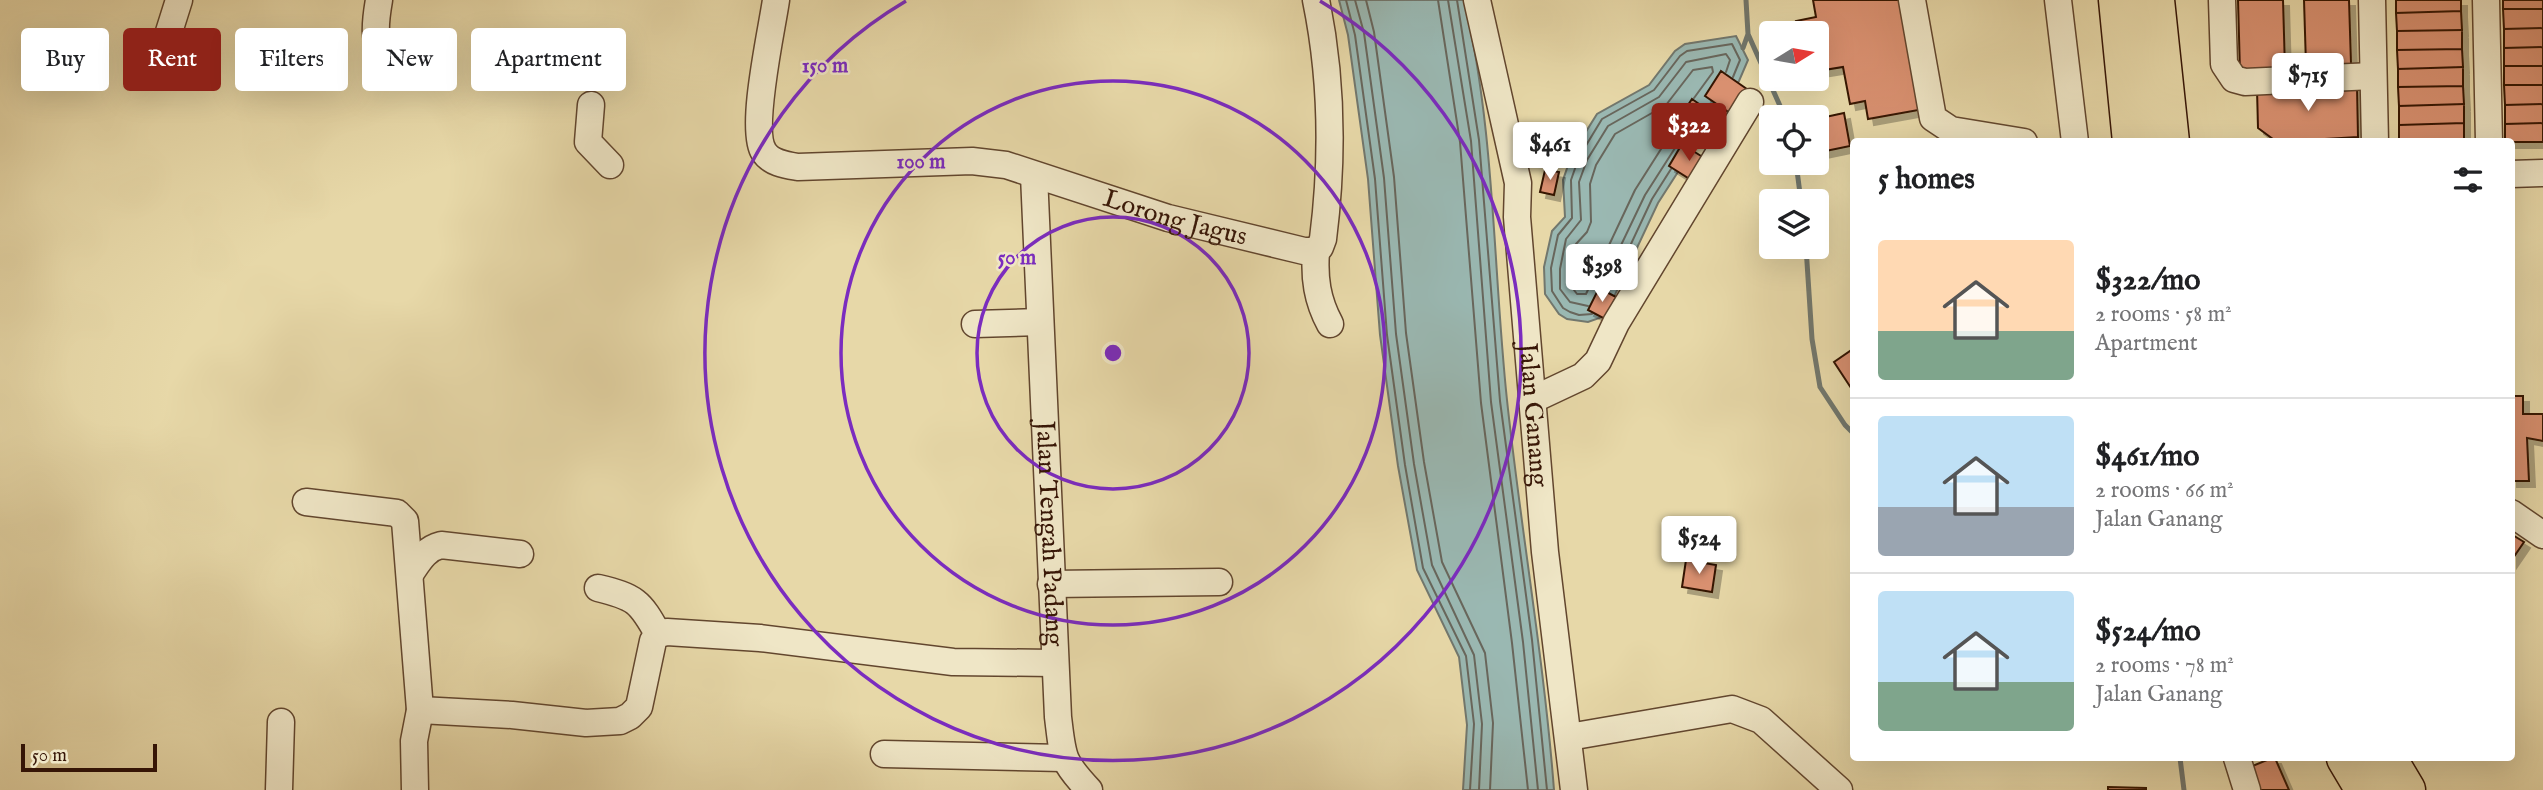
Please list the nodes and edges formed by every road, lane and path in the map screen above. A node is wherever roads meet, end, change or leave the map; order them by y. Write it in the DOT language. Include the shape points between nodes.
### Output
graph roads {
  1 [pos="179,0"];
  2 [pos="379,0"];
  3 [pos="776,0"];
  4 [pos="1316,0"];
  5 [pos="1477,0"];
  6 [pos="1912,0"];
  7 [pos="2058,0"];
  8 [pos="2118,0"];
  9 [pos="2155,0"];
  10 [pos="2222,0"];
  11 [pos="2372,0"];
  12 [pos="2486,0"];
  13 [pos="170,28"];
  14 [pos="375,28"];
  15 [pos="2373,76"];
  16 [pos="1750,102"];
  17 [pos="591,105"];
  18 [pos="2000,138"];
  19 [pos="2075,138"];
  20 [pos="2132,138"];
  21 [pos="2172,138"];
  22 [pos="2375,138"];
  23 [pos="2489,138"];
  24 [pos="610,165"];
  25 [pos="2543,173"];
  26 [pos="2515,174"];
  27 [pos="1034,175"];
  28 [pos="1316,251"];
  29 [pos="1040,322"];
  30 [pos="975,324"];
  31 [pos="1329,324"];
  32 [pos="1532,400"];
  33 [pos="306,502"];
  34 [pos="2515,516"];
  35 [pos="2543,535"];
  36 [pos="520,554"];
  37 [pos="410,574"];
  38 [pos="1219,582"];
  39 [pos="1051,584"];
  40 [pos="598,588"];
  41 [pos="658,634"];
  42 [pos="1054,663"];
  43 [pos="420,709"];
  44 [pos="281,722"];
  45 [pos="1569,737"];
  46 [pos="884,754"];
  47 [pos="2238,761"];
  48 [pos="2348,761"];
  49 [pos="2389,761"];
  50 [pos="1075,778"];
  51 [pos="279,790"];
  52 [pos="415,790"];
  53 [pos="1574,790"];
  54 [pos="1839,790"];
  55 [pos="2247,790"];
  56 [pos="2365,790"];
  57 [pos="2406,790"];
  1 -- 13 [label="street"];
  2 -- 14 [label="street"];
  3 -- 27 [label="street" via="759,114 764,152 772,159 798,167 972,161 1006,165"];
  4 -- 28 [label="street" via="1330,145 1325,225"];
  5 -- 32 [label="street, Jalan Ganang" via="1518,183"];
  6 -- 18 [label="street" via="1933,118 1951,130"];
  7 -- 19 [label="street"];
  8 -- 20 [label="highway"];
  9 -- 21 [label="highway"];
  10 -- 15 [label="street" via="2224,64 2234,79"];
  11 -- 15 [label="street"];
  12 -- 23 [label="street"];
  15 -- 22 [label="street"];
  16 -- 32 [label="street" via="1616,323 1598,361 1583,376"];
  17 -- 24 [label="street" via="588,142"];
  25 -- 26 [label="street"];
  27 -- 28 [label="street, Lorong Jagus" via="1168,218"];
  27 -- 29 [label="street, Jalan Tengah Padang"];
  28 -- 31 [label="street" via="1316,290"];
  29 -- 30 [label="street"];
  29 -- 39 [label="street, Jalan Tengah Padang"];
  32 -- 45 [label="street, Jalan Ganang" via="1545,552"];
  33 -- 37 [label="street" via="401,514"];
  34 -- 35 [label="street"];
  36 -- 37 [label="street" via="430,547"];
  37 -- 43 [label="street"];
  38 -- 39 [label="street"];
  39 -- 42 [label="street, Jalan Tengah Padang"];
  40 -- 41 [label="street" via="623,594 644,608"];
  41 -- 42 [label="street, Jalan Tengah Padang" via="760,638 953,662"];
  41 -- 43 [label="street" via="649,653 639,707 620,722"];
  42 -- 50 [label="street"];
  43 -- 52 [label="street" via="414,741"];
  44 -- 51 [label="street"];
  45 -- 53 [label="street, Jalan Ganang"];
  45 -- 54 [label="street" via="1732,709 1761,720"];
  46 -- 50 [label="street"];
  47 -- 55 [label="street"];
  48 -- 56 [label="highway"];
  49 -- 57 [label="highway"];
}
